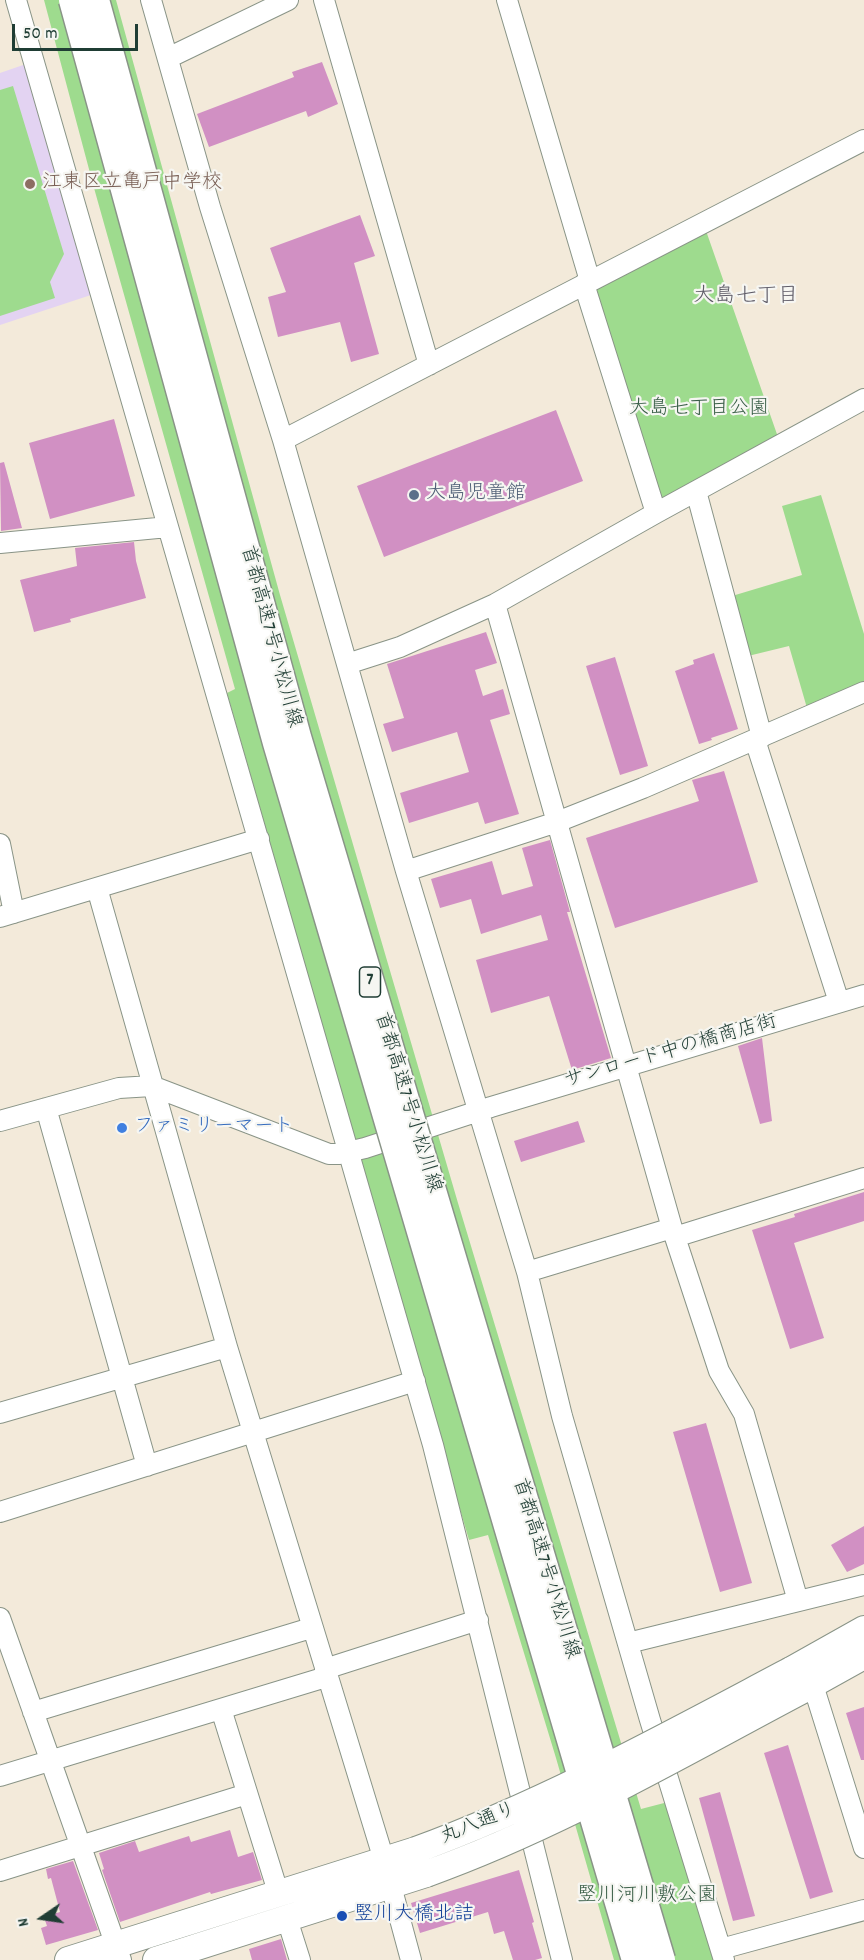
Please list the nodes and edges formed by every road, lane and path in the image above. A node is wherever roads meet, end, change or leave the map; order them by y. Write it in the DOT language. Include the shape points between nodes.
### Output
graph roads {
  1 [pos="16,0"];
  2 [pos="73,0"];
  3 [pos="95,0"];
  4 [pos="151,0"];
  5 [pos="288,0"];
  6 [pos="324,0"];
  7 [pos="507,0"];
  8 [pos="168,57"];
  9 [pos="864,140"];
  10 [pos="587,282"];
  11 [pos="429,365"];
  12 [pos="864,399"];
  13 [pos="283,440"];
  14 [pos="696,491"];
  15 [pos="656,513"];
  16 [pos="168,527"];
  17 [pos="0,543"];
  18 [pos="495,604"];
  19 [pos="347,664"];
  20 [pos="864,692"];
  21 [pos="759,738"];
  22 [pos="557,822"];
  23 [pos="259,839"];
  24 [pos="0,844"];
  25 [pos="405,871"];
  26 [pos="97,888"];
  27 [pos="7,915"];
  28 [pos="864,995"];
  29 [pos="838,1002"];
  30 [pos="626,1066"];
  31 [pos="152,1086"];
  32 [pos="46,1108"];
  33 [pos="479,1111"];
  34 [pos="0,1121"];
  35 [pos="349,1153"];
  36 [pos="864,1178"];
  37 [pos="674,1232"];
  38 [pos="527,1272"];
  39 [pos="227,1347"];
  40 [pos="122,1377"];
  41 [pos="415,1381"];
  42 [pos="0,1413"];
  43 [pos="252,1432"];
  44 [pos="147,1466"];
  45 [pos="0,1512"];
  46 [pos="864,1585"];
  47 [pos="798,1601"];
  48 [pos="0,1618"];
  49 [pos="478,1620"];
  50 [pos="311,1628"];
  51 [pos="864,1629"];
  52 [pos="628,1643"];
  53 [pos="864,1656"];
  54 [pos="325,1673"];
  55 [pos="801,1682"];
  56 [pos="221,1709"];
  57 [pos="33,1712"];
  58 [pos="51,1761"];
  59 [pos="0,1776"];
  60 [pos="247,1794"];
  61 [pos="81,1846"];
  62 [pos="864,1848"];
  63 [pos="384,1860"];
  64 [pos="0,1871"];
  65 [pos="391,1886"];
  66 [pos="279,1895"];
  67 [pos="864,1910"];
  68 [pos="288,1919"];
  69 [pos="119,1952"];
  70 [pos="206,1953"];
  71 [pos="722,1955"];
  72 [pos="68,1960"];
  73 [pos="156,1960"];
  74 [pos="300,1960"];
  75 [pos="411,1960"];
  76 [pos="562,1960"];
  77 [pos="636,1960"];
  78 [pos="661,1960"];
  1 -- 16 [label="street"];
  2 -- 77 [label="highway, 首都高速7号小松川線 / 7, bridge" via="277,743"];
  3 -- 78 [label="highway, 首都高速7号小松川線 / 7, bridge" via="300,748"];
  4 -- 8 [label="street"];
  5 -- 8 [label="street"];
  6 -- 11 [label="street"];
  7 -- 10 [label="street"];
  8 -- 13 [label="street"];
  9 -- 10 [label="street"];
  10 -- 11 [label="street"];
  10 -- 15 [label="street"];
  11 -- 13 [label="street"];
  12 -- 14 [label="street"];
  13 -- 19 [label="street"];
  14 -- 15 [label="street"];
  14 -- 21 [label="street"];
  15 -- 18 [label="street"];
  16 -- 17 [label="street"];
  16 -- 23 [label="street"];
  18 -- 19 [label="street" via="400,647"];
  18 -- 22 [label="street"];
  19 -- 25 [label="street"];
  20 -- 21 [label="street"];
  21 -- 22 [label="street"];
  21 -- 29 [label="street"];
  22 -- 25 [label="street"];
  22 -- 30 [label="street"];
  23 -- 26 [label="street"];
  23 -- 35 [label="street"];
  24 -- 27 [label="street"];
  25 -- 33 [label="street"];
  26 -- 27 [label="street"];
  26 -- 31 [label="street"];
  28 -- 29 [label="street, サンロード中の橋商店街"];
  29 -- 30 [label="street, サンロード中の橋商店街"];
  30 -- 33 [label="street, サンロード中の橋商店街"];
  30 -- 37 [label="street"];
  31 -- 32 [label="street" via="119,1088"];
  31 -- 35 [label="street" via="329,1154"];
  31 -- 39 [label="street"];
  32 -- 34 [label="street"];
  32 -- 40 [label="street"];
  33 -- 35 [label="street, サンロード中の橋商店街"];
  33 -- 38 [label="street"];
  35 -- 41 [label="street"];
  36 -- 37 [label="street"];
  37 -- 38 [label="street"];
  37 -- 47 [label="street" via="719,1371 744,1414"];
  38 -- 52 [label="street" via="562,1416"];
  39 -- 40 [label="street"];
  39 -- 43 [label="street"];
  40 -- 42 [label="street"];
  40 -- 44 [label="street"];
  41 -- 43 [label="street"];
  41 -- 49 [label="street"];
  43 -- 44 [label="street"];
  43 -- 50 [label="street"];
  44 -- 45 [label="street"];
  46 -- 47 [label="street"];
  47 -- 52 [label="street"];
  48 -- 57 [label="street"];
  49 -- 54 [label="street"];
  49 -- 76 [label="street"];
  50 -- 54 [label="street"];
  50 -- 57 [label="street"];
  51 -- 55 [label="main road, 丸八通り"];
  52 -- 71 [label="street"];
  53 -- 55 [label="main road, 丸八通り"];
  54 -- 56 [label="street"];
  54 -- 63 [label="street"];
  55 -- 62 [label="street"];
  55 -- 63 [label="main road, 丸八通り, bridge" via="470,1830"];
  55 -- 65 [label="main road, 丸八通り, bridge" via="550,1823 480,1854"];
  56 -- 58 [label="street"];
  56 -- 60 [label="street"];
  57 -- 58 [label="street"];
  58 -- 59 [label="street"];
  58 -- 61 [label="street"];
  60 -- 61 [label="street"];
  60 -- 66 [label="street"];
  61 -- 64 [label="street"];
  61 -- 69 [label="street"];
  63 -- 65 [label="street"];
  63 -- 66 [label="main road, 丸八通り"];
  65 -- 68 [label="main road, 丸八通り"];
  65 -- 75 [label="street"];
  66 -- 69 [label="main road, 丸八通り"];
  67 -- 71 [label="street"];
  68 -- 70 [label="main road, 丸八通り"];
  68 -- 74 [label="street"];
  69 -- 72 [label="main road, 丸八通り"];
  70 -- 73 [label="main road, 丸八通り"];
}
